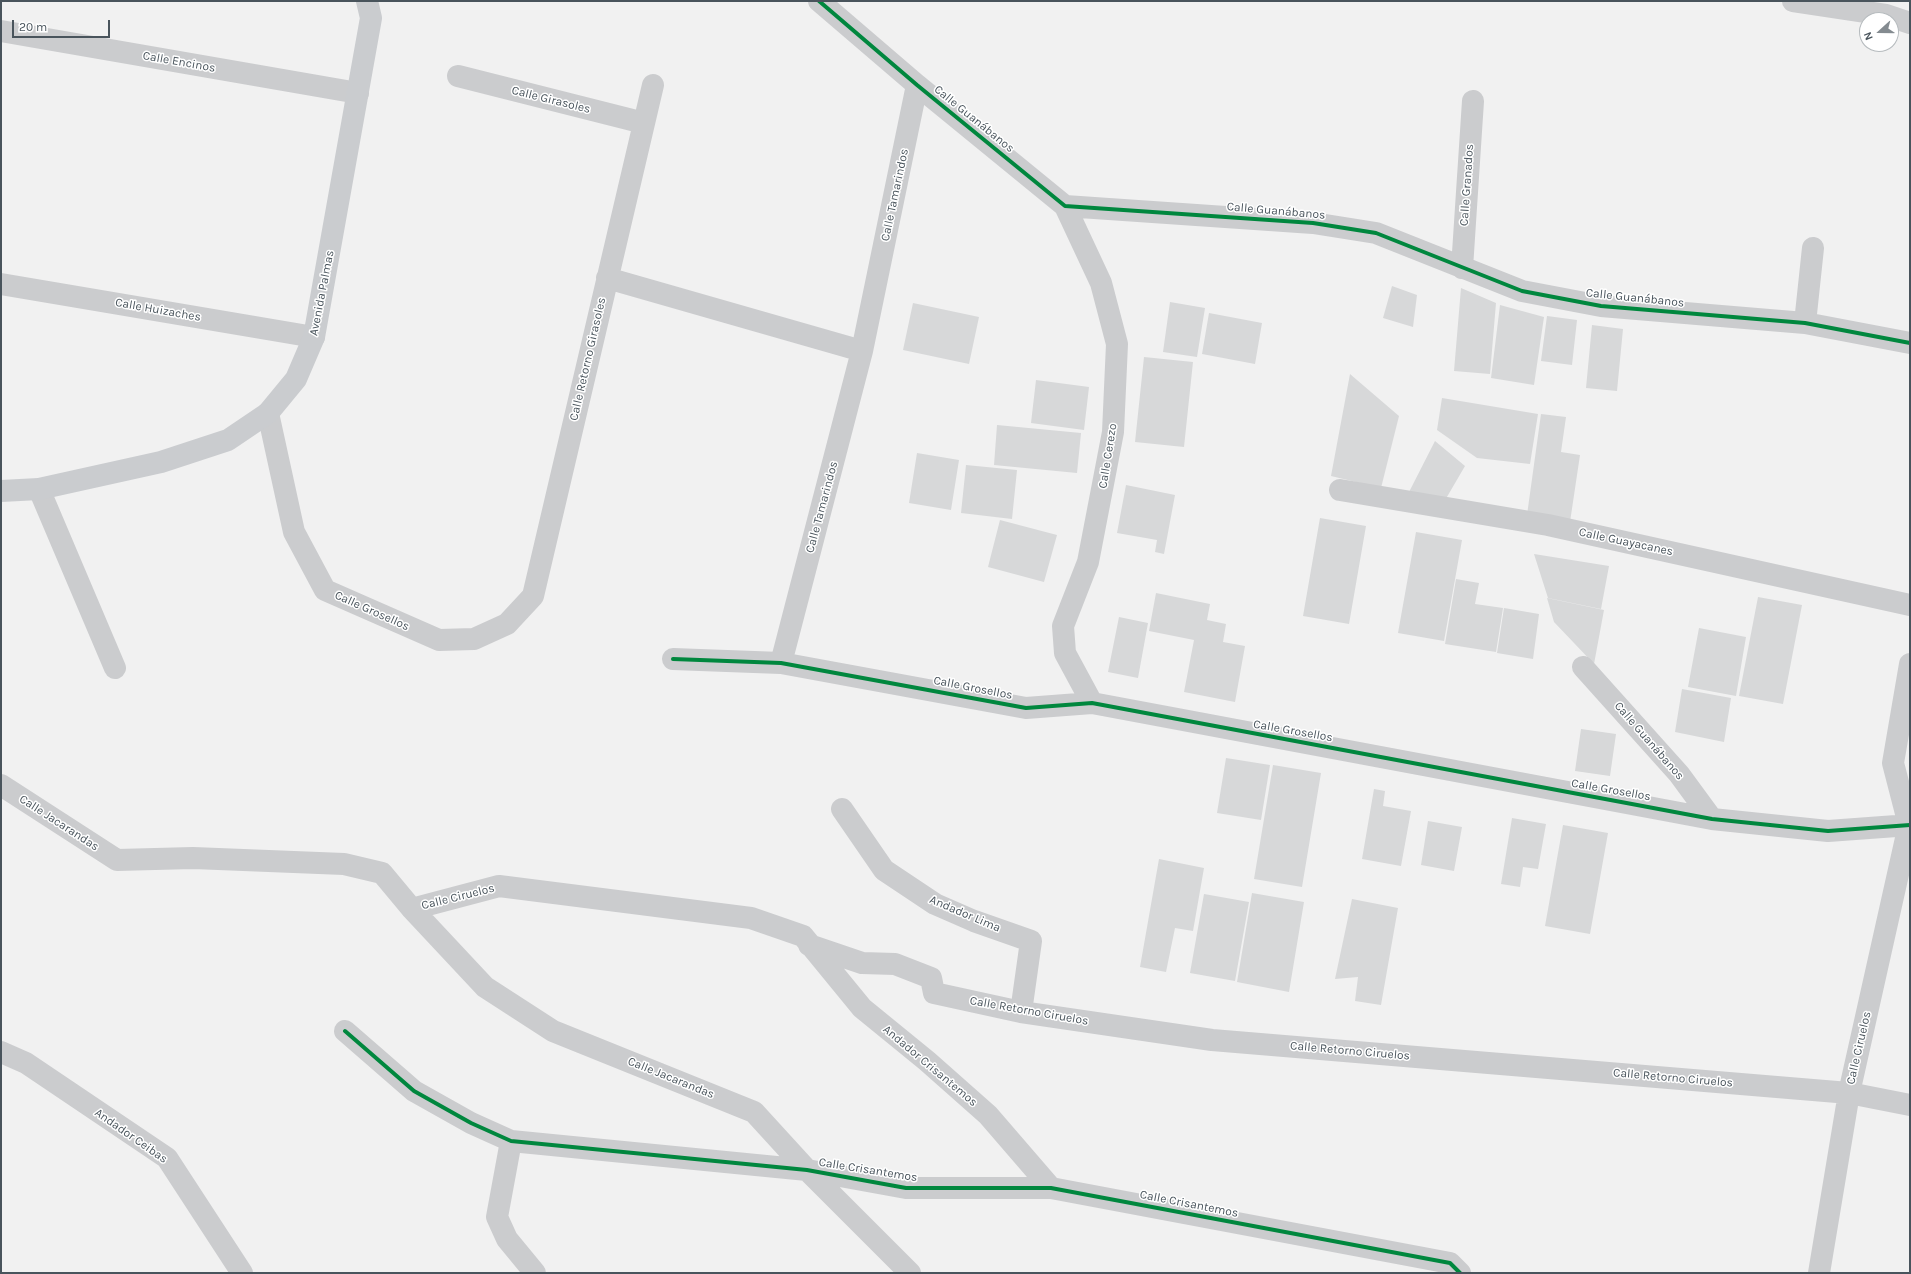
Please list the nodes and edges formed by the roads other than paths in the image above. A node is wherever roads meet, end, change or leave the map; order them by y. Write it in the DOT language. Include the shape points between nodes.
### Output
graph roads {
  1 [pos="367,1"];
  2 [pos="819,1"];
  3 [pos="1793,1"];
  4 [pos="1886,8"];
  5 [pos="1910,23"];
  6 [pos="1,31"];
  7 [pos="458,76"];
  8 [pos="653,85"];
  9 [pos="917,85"];
  10 [pos="358,94"];
  11 [pos="1473,102"];
  12 [pos="644,123"];
  13 [pos="1065,206"];
  14 [pos="1812,248"];
  15 [pos="1462,268"];
  16 [pos="607,278"];
  17 [pos="1,284"];
  18 [pos="1805,323"];
  19 [pos="314,337"];
  20 [pos="1910,344"];
  21 [pos="862,351"];
  22 [pos="268,413"];
  23 [pos="39,489"];
  24 [pos="1340,490"];
  25 [pos="1,491"];
  26 [pos="1910,605"];
  27 [pos="507,624"];
  28 [pos="673,659"];
  29 [pos="781,663"];
  30 [pos="1910,664"];
  31 [pos="1583,667"];
  32 [pos="115,668"];
  33 [pos="1092,703"];
  34 [pos="1,785"];
  35 [pos="842,809"];
  36 [pos="1712,819"];
  37 [pos="1910,825"];
  38 [pos="116,860"];
  39 [pos="412,909"];
  40 [pos="809,945"];
  41 [pos="1021,1012"];
  42 [pos="346,1031"];
  43 [pos="1,1052"];
  44 [pos="1849,1093"];
  45 [pos="1910,1105"];
  46 [pos="511,1141"];
  47 [pos="807,1170"];
  48 [pos="1051,1188"];
  49 [pos="907,1272"];
  50 [pos="242,1273"];
  51 [pos="535,1273"];
  52 [pos="1460,1273"];
  53 [pos="1819,1273"];
  1 -- 10 [label="main road, Avenida Palmas" via="371,18"];
  2 -- 9 [label="street, Calle Guanábanos"];
  3 -- 4 [label="street"];
  4 -- 5 [label="street"];
  6 -- 10 [label="street, Calle Encinos"];
  7 -- 12 [label="street, Calle Girasoles"];
  8 -- 12 [label="street, Calle Retorno Girasoles"];
  9 -- 13 [label="street, Calle Guanábanos"];
  9 -- 21 [label="street, Calle Tamarindos"];
  10 -- 19 [label="main road, Avenida Palmas"];
  11 -- 15 [label="street, Calle Granados"];
  12 -- 16 [label="street, Calle Retorno Girasoles"];
  13 -- 15 [label="street, Calle Guanábanos" via="1314,223 1376,233"];
  13 -- 33 [label="street, Calle Cerezo" via="1101,283 1117,344 1114,432 1088,562 1063,626 1066,653"];
  14 -- 18 [label="street"];
  15 -- 18 [label="street, Calle Guanábanos" via="1522,291 1601,306"];
  16 -- 21 [label="street"];
  16 -- 27 [label="street, Calle Retorno Girasoles" via="533,596"];
  17 -- 19 [label="street, Calle Huizaches"];
  18 -- 20 [label="street, Calle Guanábanos"];
  19 -- 22 [label="main road, Avenida Palmas" via="296,379"];
  21 -- 29 [label="street, Calle Tamarindos"];
  22 -- 23 [label="main road, Avenida Palmas" via="228,440 161,462"];
  22 -- 27 [label="street, Calle Grosellos" via="294,532 325,590 439,640 474,639"];
  23 -- 25 [label="main road, Avenida Palmas"];
  23 -- 32 [label="street"];
  24 -- 26 [label="street, Calle Guayacanes" via="1548,525"];
  28 -- 29 [label="street, Calle Grosellos"];
  29 -- 33 [label="street, Calle Grosellos" via="1026,708"];
  30 -- 37 [label="street" via="1893,764"];
  31 -- 36 [label="street, Calle Guanábanos" via="1680,774"];
  33 -- 36 [label="street, Calle Grosellos"];
  34 -- 38 [label="street, Calle Jacarandas"];
  35 -- 41 [label="street, Andador Lima" via="884,870 935,904 1032,941"];
  36 -- 37 [label="street, Calle Grosellos" via="1828,831"];
  37 -- 44 [label="street, Calle Ciruelos"];
  38 -- 39 [label="street, Calle Ciruelos" via="193,858 344,864 382,873"];
  39 -- 40 [label="street, Calle Ciruelos" via="499,886 751,918 803,936"];
  39 -- 47 [label="street, Calle Jacarandas" via="485,987 553,1031 754,1112"];
  40 -- 41 [label="street, Calle Retorno Ciruelos" via="862,963 895,964 931,978 934,992"];
  40 -- 48 [label="street, Andador Crisantemos" via="862,1008 928,1061 988,1115"];
  41 -- 44 [label="street, Calle Retorno Ciruelos" via="1212,1040"];
  42 -- 46 [label="street, Calle Crisantemos" via="414,1091 471,1123"];
  43 -- 50 [label="street, Andador Ceibas" via="26,1063 167,1158"];
  44 -- 45 [label="street, Calle Retorno Ciruelos"];
  44 -- 53 [label="street, Calle Ciruelos"];
  46 -- 47 [label="street, Calle Crisantemos"];
  46 -- 51 [label="street" via="497,1217 507,1239"];
  47 -- 48 [label="street, Calle Crisantemos" via="906,1188"];
  47 -- 49 [label="street, Calle Jacarandas"];
  48 -- 52 [label="street, Calle Crisantemos" via="1450,1264"];
}
